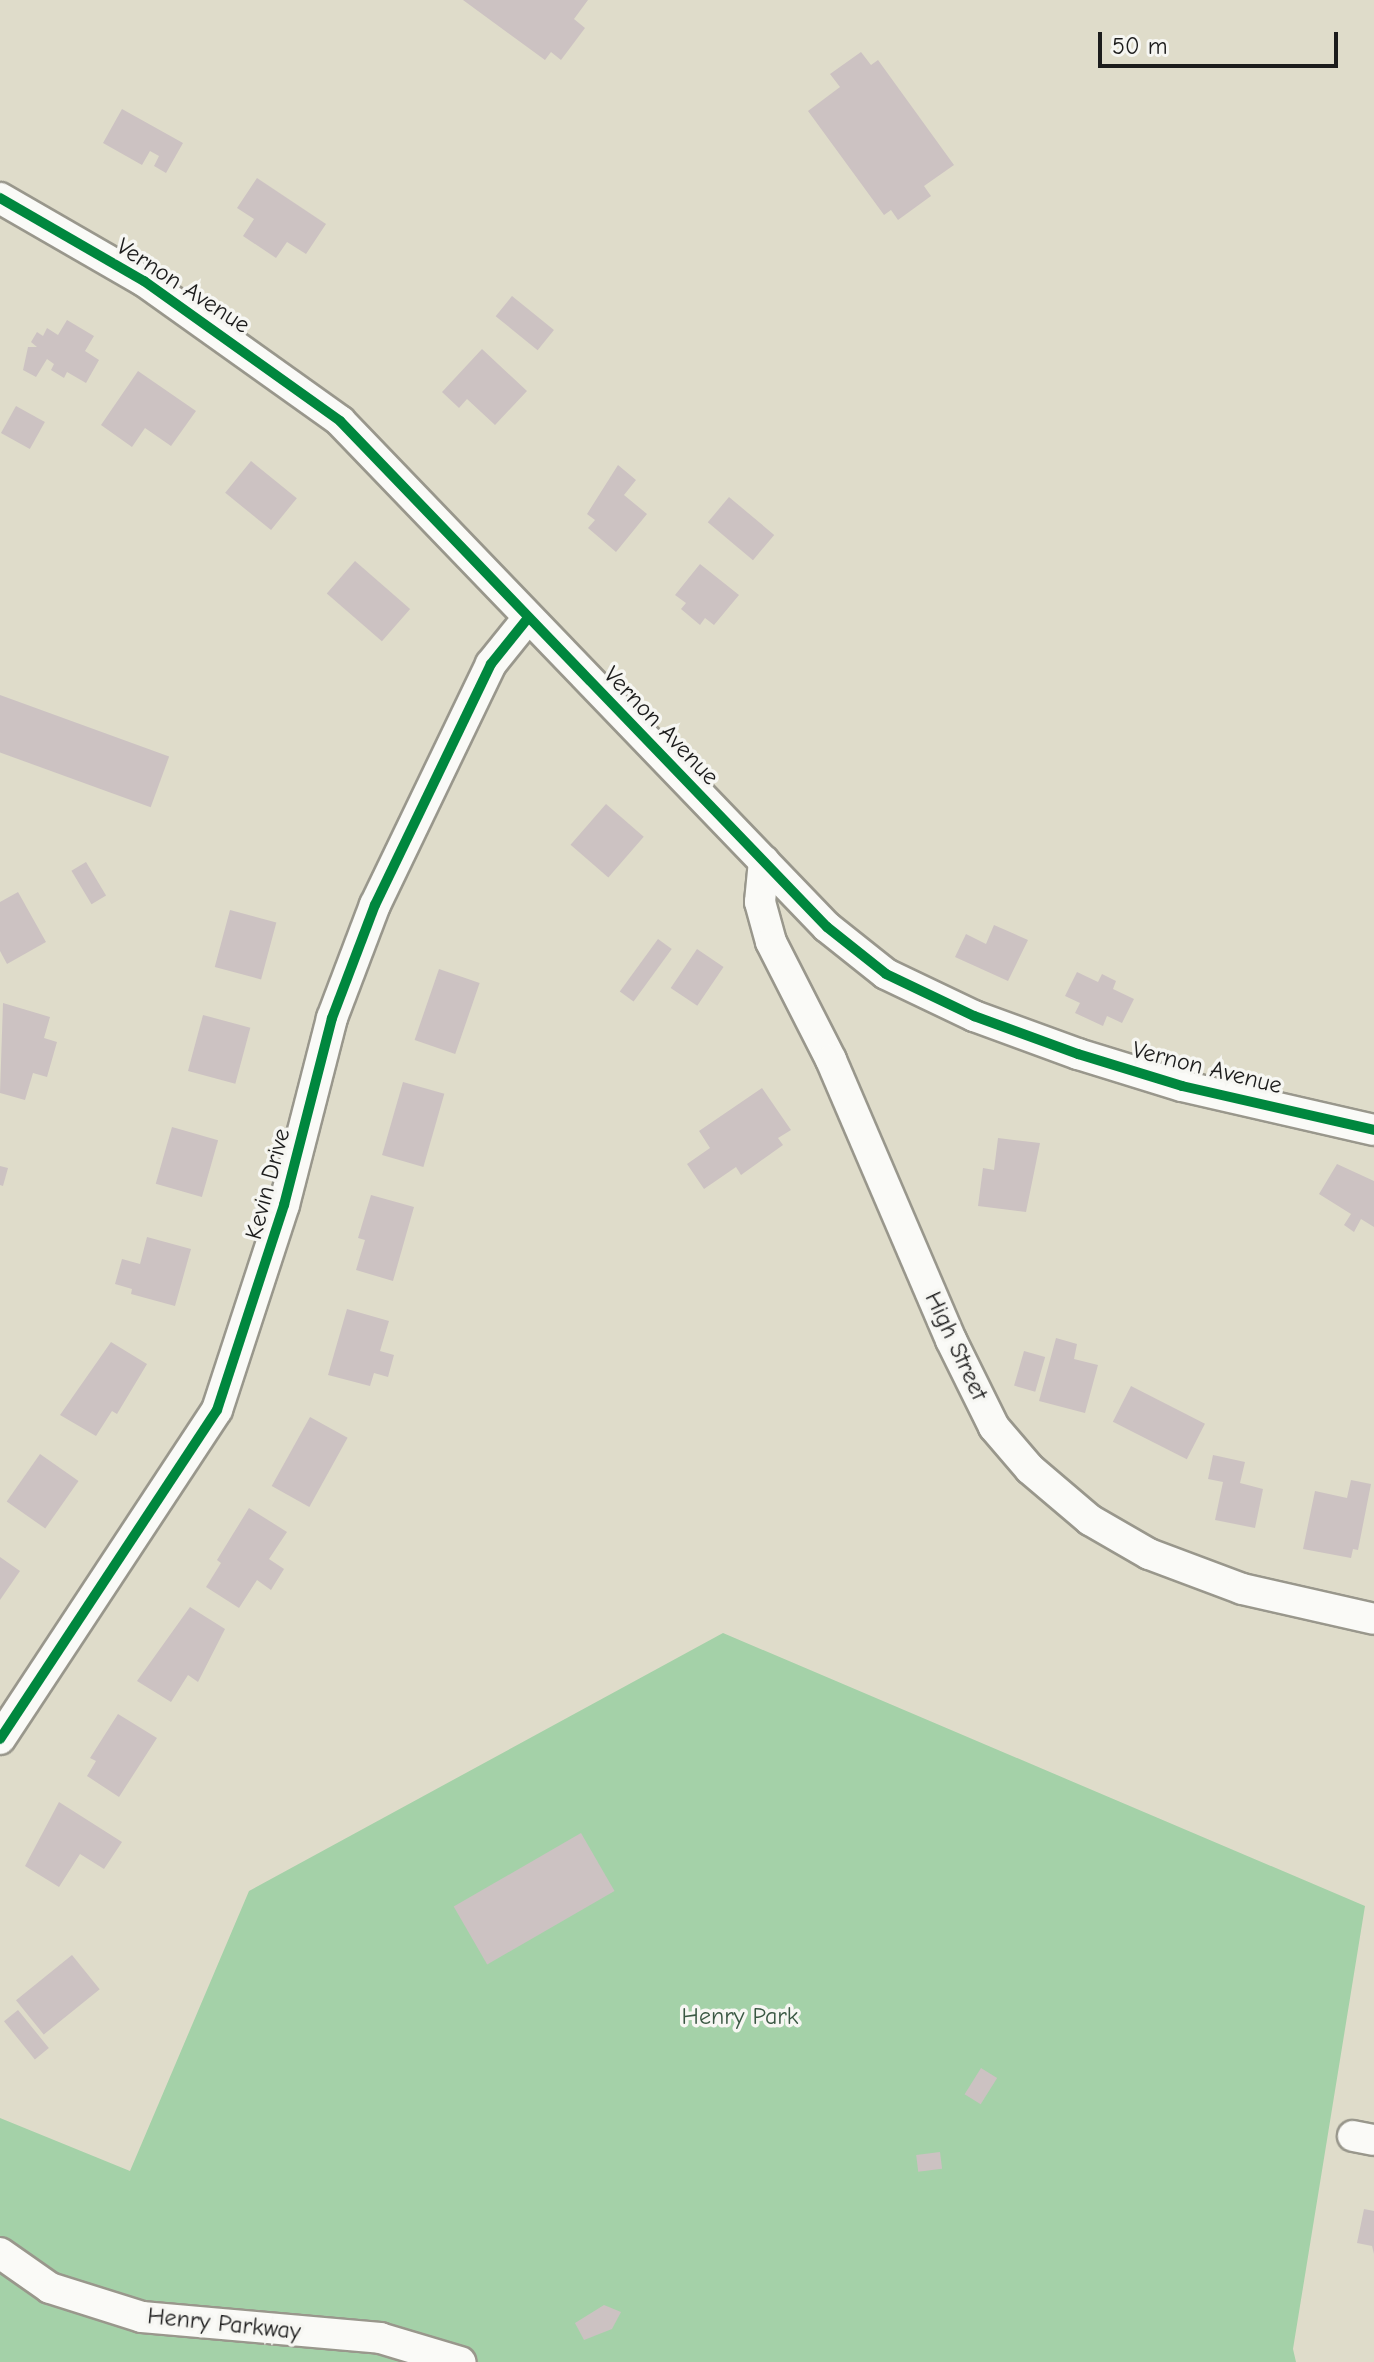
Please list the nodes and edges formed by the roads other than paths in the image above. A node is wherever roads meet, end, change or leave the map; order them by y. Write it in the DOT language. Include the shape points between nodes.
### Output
graph roads {
  1 [pos="0,198"];
  2 [pos="528,618"];
  3 [pos="764,861"];
  4 [pos="1374,1130"];
  5 [pos="1374,1619"];
  6 [pos="0,1739"];
  7 [pos="0,2253"];
  8 [pos="460,2362"];
  1 -- 2 [label="street, Vernon Avenue" via="144,281 340,421"];
  2 -- 3 [label="street, Vernon Avenue"];
  2 -- 6 [label="street, Kevin Drive" via="491,664 375,905 332,1018 284,1205 217,1410"];
  3 -- 4 [label="street, Vernon Avenue" via="827,927 886,974 974,1016 1182,1086"];
  3 -- 5 [label="street, High Street" via="760,902 771,942 831,1060 994,1427 1030,1469 1090,1520 1149,1554 1242,1589"];
  7 -- 8 [label="street, Henry Parkway" via="50,2288 142,2317 380,2338"];
}
